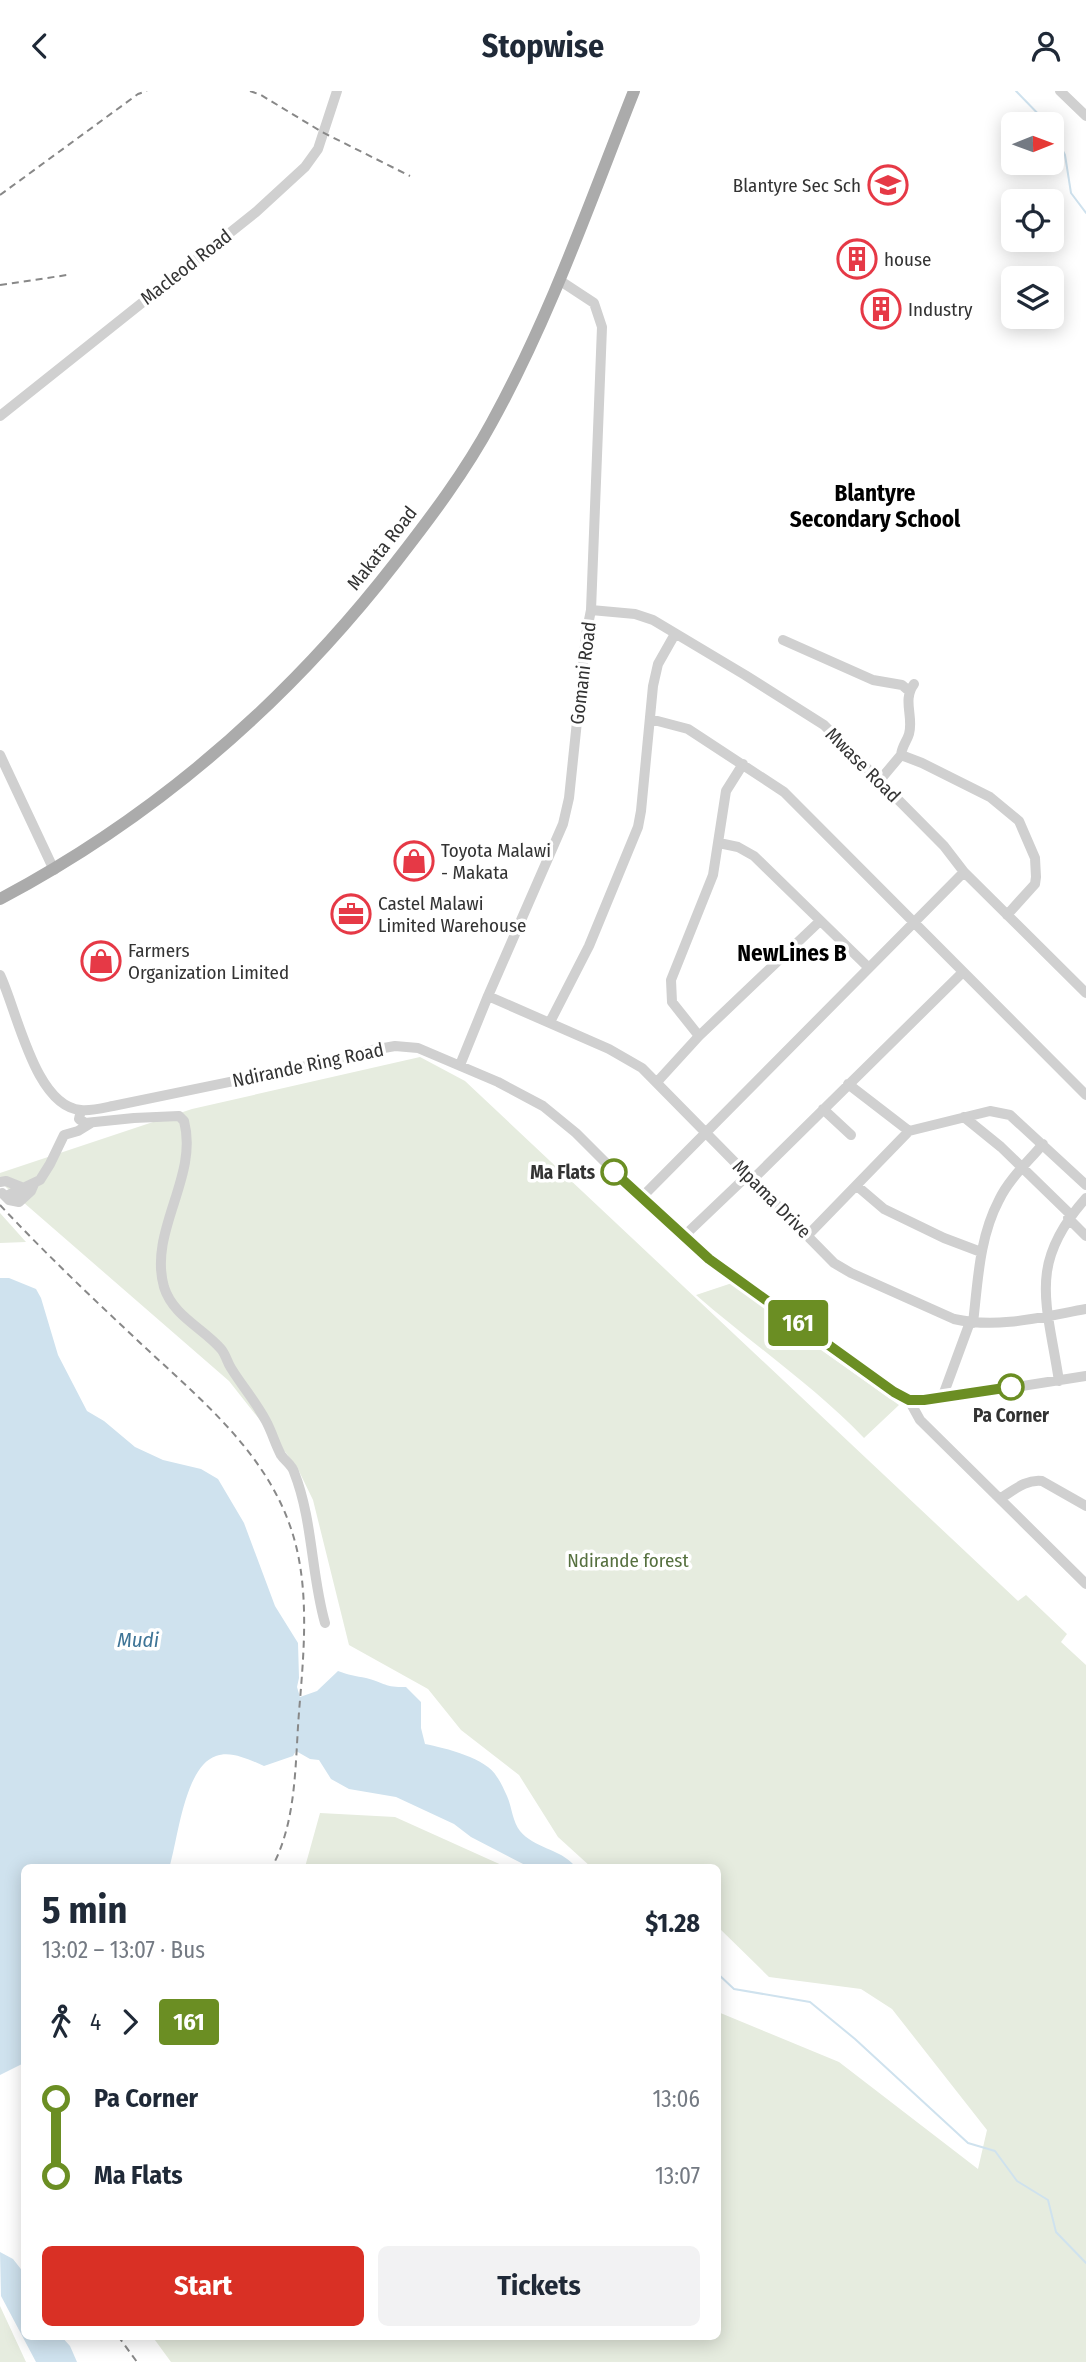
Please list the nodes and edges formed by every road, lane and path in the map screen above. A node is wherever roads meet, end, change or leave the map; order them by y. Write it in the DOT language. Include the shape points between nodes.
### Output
graph roads {
  1 [pos="337,91"];
  2 [pos="634,91"];
  3 [pos="1060,91"];
  4 [pos="1086,117"];
  5 [pos="559,280"];
  6 [pos="0,416"];
  7 [pos="591,610"];
  8 [pos="675,634"];
  9 [pos="783,640"];
  10 [pos="650,719"];
  11 [pos="0,755"];
  12 [pos="901,755"];
  13 [pos="743,764"];
  14 [pos="880,781"];
  15 [pos="719,843"];
  16 [pos="54,870"];
  17 [pos="964,872"];
  18 [pos="0,899"];
  19 [pos="1007,915"];
  20 [pos="820,921"];
  21 [pos="914,921"];
  22 [pos="868,967"];
  23 [pos="963,972"];
  24 [pos="0,975"];
  25 [pos="1086,993"];
  26 [pos="488,996"];
  27 [pos="550,1023"];
  28 [pos="699,1036"];
  29 [pos="460,1065"];
  30 [pos="657,1082"];
  31 [pos="848,1084"];
  32 [pos="167,1094"];
  33 [pos="1086,1095"];
  34 [pos="823,1109"];
  35 [pos="81,1110"];
  36 [pos="964,1117"];
  37 [pos="182,1118"];
  38 [pos="91,1123"];
  39 [pos="909,1131"];
  40 [pos="704,1133"];
  41 [pos="851,1135"];
  42 [pos="1043,1144"];
  43 [pos="1022,1168"];
  44 [pos="750,1177"];
  45 [pos="0,1182"];
  46 [pos="34,1184"];
  47 [pos="1086,1185"];
  48 [pos="857,1186"];
  49 [pos="21,1187"];
  50 [pos="3,1194"];
  51 [pos="641,1198"];
  52 [pos="1086,1198"];
  53 [pos="1070,1216"];
  54 [pos="808,1235"];
  55 [pos="684,1236"];
  56 [pos="1086,1236"];
  57 [pos="981,1252"];
  58 [pos="1086,1309"];
  59 [pos="1049,1316"];
  60 [pos="971,1322"];
  61 [pos="1086,1376"];
  62 [pos="1059,1381"];
  63 [pos="942,1398"];
  64 [pos="909,1400"];
  65 [pos="1001,1498"];
  66 [pos="1086,1506"];
  67 [pos="1086,1584"];
  68 [pos="325,1623"];
  1 -- 6 [label="street, Macleod Road" via="318,149 305,167 256,212"];
  2 -- 5 [label="main road, Makata Road"];
  3 -- 4 [label="street"];
  5 -- 7 [label="street, Gomani Road" via="594,303 603,327"];
  5 -- 16 [label="main road, Makata Road" via="485,433 427,523 358,611 276,700 221,748 153,803"];
  7 -- 8 [label="street, Mwase Road" via="635,614"];
  7 -- 26 [label="street, Gomani Road" via="567,812"];
  8 -- 10 [label="street" via="658,664"];
  8 -- 14 [label="street, Mwase Road" via="824,725"];
  9 -- 12 [label="street" via="873,680 911,687 910,729"];
  10 -- 13 [label="street" via="688,729"];
  10 -- 27 [label="street" via="638,827 589,946"];
  11 -- 16 [label="street"];
  12 -- 14 [label="street"];
  12 -- 19 [label="street" via="990,797 1019,821 1035,858 1036,877"];
  13 -- 15 [label="street" via="726,791"];
  13 -- 21 [label="street" via="784,792"];
  14 -- 17 [label="street, Mwase Road"];
  15 -- 20 [label="street" via="754,856"];
  15 -- 28 [label="street" via="713,875 671,980 672,1002"];
  16 -- 18 [label="main road, Makata Road"];
  17 -- 19 [label="street, Mwase Road"];
  17 -- 21 [label="street"];
  19 -- 25 [label="street, Mwase Road"];
  20 -- 22 [label="street"];
  20 -- 28 [label="street"];
  21 -- 22 [label="street"];
  21 -- 23 [label="street"];
  22 -- 40 [label="street"];
  23 -- 31 [label="street"];
  23 -- 33 [label="street"];
  24 -- 35 [label="street" via="41,1078 60,1102"];
  26 -- 27 [label="street, Mpama Drive"];
  26 -- 29 [label="street, Gomani Road"];
  27 -- 30 [label="street, Mpama Drive" via="628,1059"];
  28 -- 30 [label="street"];
  29 -- 32 [label="street, Ndirande Ring Road" via="418,1048 395,1046"];
  29 -- 51 [label="street, Ndirande Ring Road" via="544,1107"];
  30 -- 40 [label="street, Mpama Drive"];
  31 -- 34 [label="street"];
  31 -- 39 [label="street"];
  32 -- 35 [label="street, Ndirande Ring Road"];
  32 -- 37 [label="street"];
  34 -- 41 [label="street"];
  34 -- 44 [label="street"];
  35 -- 38 [label="street" via="79,1119"];
  36 -- 39 [label="street"];
  36 -- 42 [label="street" via="990,1111 1007,1114"];
  36 -- 43 [label="street"];
  37 -- 38 [label="street"];
  37 -- 68 [label="street" via="186,1157 160,1267 164,1286 176,1309 223,1352 294,1472"];
  38 -- 46 [label="street" via="65,1135 47,1170"];
  39 -- 48 [label="street"];
  40 -- 44 [label="street, Mpama Drive"];
  40 -- 51 [label="street"];
  42 -- 43 [label="street"];
  42 -- 47 [label="street"];
  43 -- 53 [label="street"];
  43 -- 57 [label="street" via="999,1200"];
  44 -- 54 [label="street, Mpama Drive"];
  44 -- 55 [label="street"];
  45 -- 49 [label="street"];
  46 -- 49 [label="street"];
  46 -- 50 [label="street" via="19,1202"];
  48 -- 54 [label="street"];
  48 -- 57 [label="street" via="884,1209"];
  49 -- 50 [label="street"];
  51 -- 55 [label="street, Ndirande Ring Road"];
  52 -- 53 [label="street"];
  53 -- 56 [label="street"];
  53 -- 59 [label="street" via="1047,1264"];
  54 -- 60 [label="street, Mpama Drive" via="851,1273 954,1319"];
  55 -- 64 [label="street, Ndirande Ring Road" via="879,1383"];
  57 -- 60 [label="street"];
  58 -- 59 [label="street, Mpama Drive"];
  59 -- 60 [label="street, Mpama Drive" via="1006,1323"];
  59 -- 62 [label="street"];
  60 -- 63 [label="street"];
  61 -- 62 [label="street"];
  62 -- 63 [label="street"];
  63 -- 64 [label="street"];
  64 -- 65 [label="street" via="920,1420"];
  65 -- 66 [label="street" via="1035,1480"];
  65 -- 67 [label="street"];
}
